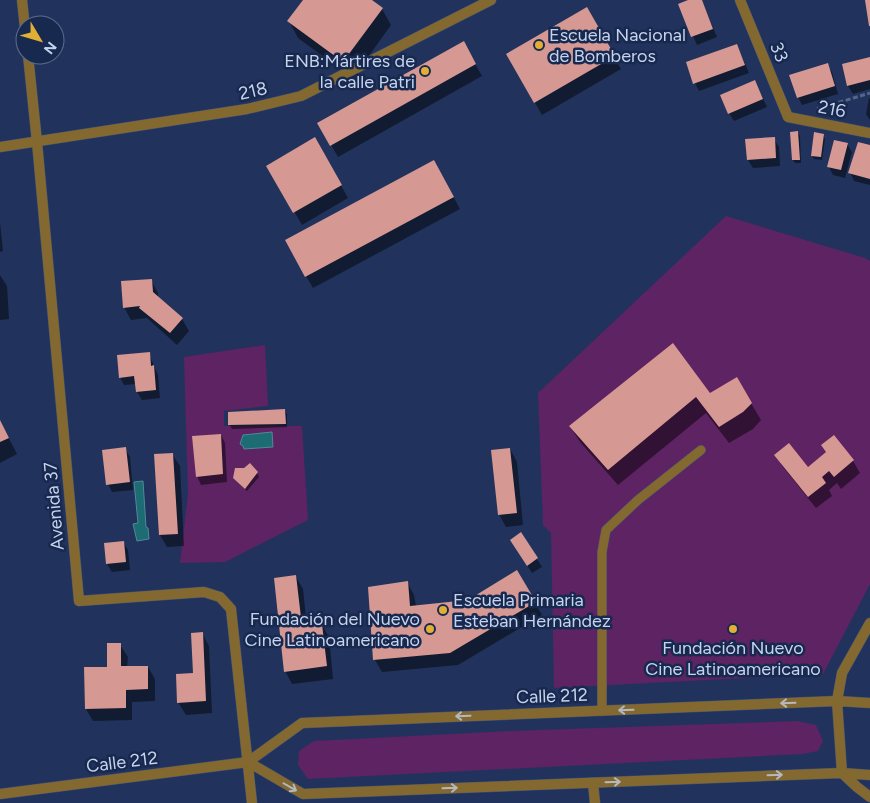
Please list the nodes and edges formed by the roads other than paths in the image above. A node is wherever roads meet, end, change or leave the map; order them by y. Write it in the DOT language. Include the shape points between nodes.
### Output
graph roads {
  1 [pos="22,0"];
  2 [pos="491,0"];
  3 [pos="740,0"];
  4 [pos="24,15"];
  5 [pos="29,65"];
  6 [pos="788,117"];
  7 [pos="870,133"];
  8 [pos="37,142"];
  9 [pos="0,147"];
  10 [pos="701,450"];
  11 [pos="870,623"];
  12 [pos="837,701"];
  13 [pos="870,703"];
  14 [pos="602,711"];
  15 [pos="248,762"];
  16 [pos="842,773"];
  17 [pos="870,775"];
  18 [pos="593,783"];
  19 [pos="0,794"];
  20 [pos="870,797"];
  21 [pos="252,803"];
  22 [pos="595,803"];
  1 -- 4 [label="street"];
  2 -- 8 [label="street, 218" via="301,96 247,109"];
  3 -- 6 [label="street, 33"];
  5 -- 8 [label="street, Avenida 37"];
  6 -- 7 [label="street, 216"];
  8 -- 9 [label="street, 218"];
  8 -- 15 [label="street, Avenida 37" via="79,601 204,592 220,597 231,609"];
  10 -- 14 [label="lane" via="606,530 602,552"];
  11 -- 12 [label="street" via="842,673"];
  12 -- 13 [label="street, Calle 212"];
  12 -- 14 [label="street, Calle 212, one-way"];
  12 -- 16 [label="street"];
  14 -- 15 [label="street, Calle 212, one-way" via="302,723"];
  15 -- 18 [label="street, one-way" via="304,794"];
  15 -- 19 [label="street, Calle 212"];
  15 -- 21 [label="street, Avenida 37"];
  16 -- 17 [label="street"];
  18 -- 16 [label="street, one-way"];
  16 -- 20 [label="street"];
  18 -- 22 [label="street"];
}
